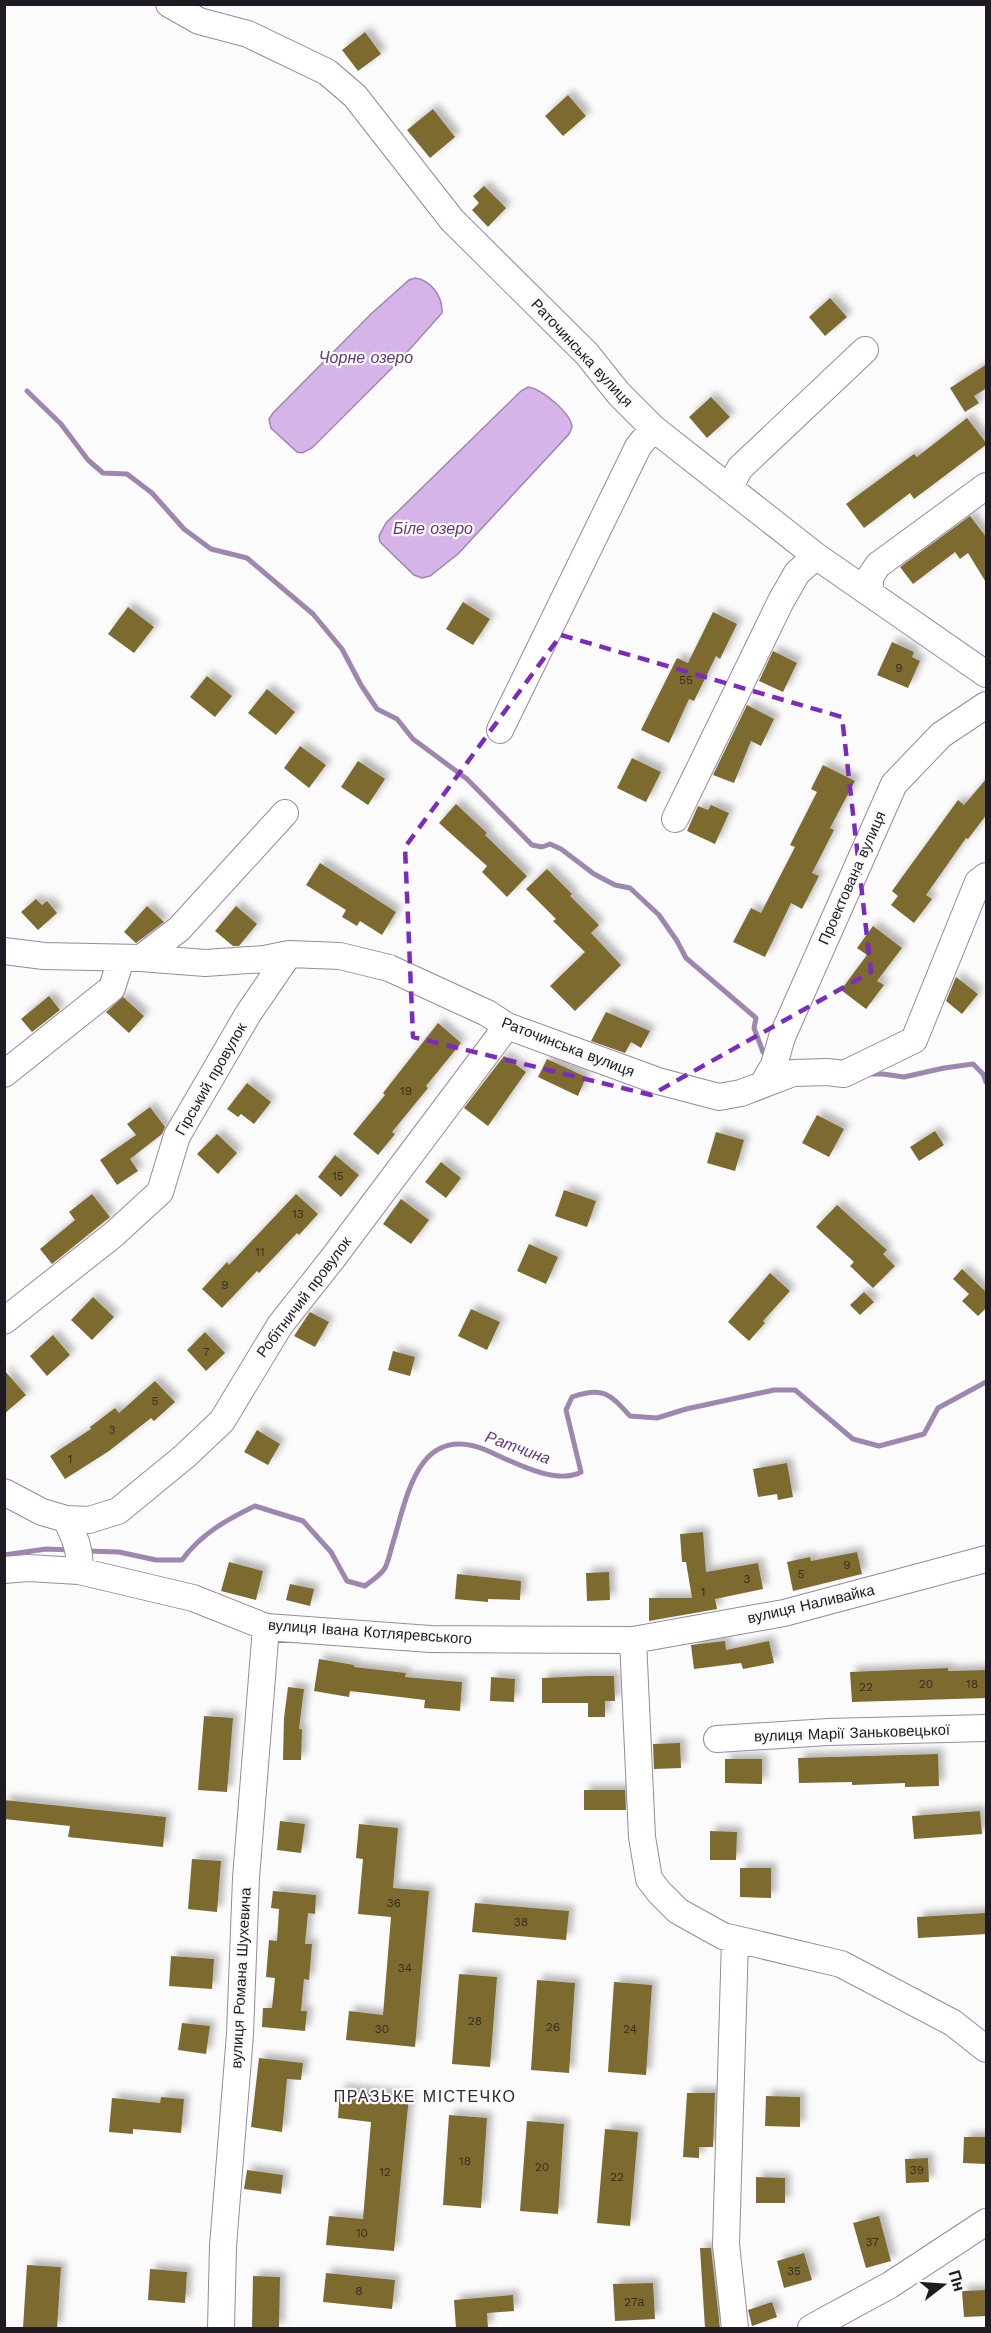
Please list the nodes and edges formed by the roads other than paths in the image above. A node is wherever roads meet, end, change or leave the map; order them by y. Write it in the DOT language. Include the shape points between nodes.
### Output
graph roads {
  1 [pos="169,4"];
  2 [pos="865,350"];
  3 [pos="653,428"];
  4 [pos="987,486"];
  5 [pos="729,488"];
  6 [pos="816,556"];
  7 [pos="870,593"];
  8 [pos="987,674"];
  9 [pos="987,705"];
  10 [pos="500,730"];
  11 [pos="285,813"];
  12 [pos="675,819"];
  13 [pos="987,876"];
  14 [pos="4,951"];
  15 [pos="289,954"];
  16 [pos="131,958"];
  17 [pos="507,1026"];
  18 [pos="4,1074"];
  19 [pos="768,1074"];
  20 [pos="4,1322"];
  21 [pos="4,1492"];
  22 [pos="75,1547"];
  23 [pos="987,1559"];
  24 [pos="4,1570"];
  25 [pos="266,1627"];
  26 [pos="633,1640"];
  27 [pos="987,1728"];
  28 [pos="717,1739"];
  29 [pos="735,1940"];
  30 [pos="987,2049"];
  31 [pos="987,2222"];
  32 [pos="221,2328"];
  33 [pos="735,2328"];
  34 [pos="811,2328"];
  1 -- 3 [label="street, Раточинська вулиця" via="199,21 248,34 327,72 355,96 452,220 587,354"];
  2 -- 5 [label="street" via="740,468"];
  3 -- 5 [label="street, Раточинська вулиця"];
  3 -- 10 [label="street" via="638,447"];
  4 -- 7 [label="street" via="878,565 870,577"];
  5 -- 6 [label="street, Раточинська вулиця"];
  6 -- 7 [label="street, Раточинська вулиця"];
  6 -- 12 [label="street" via="797,573 781,601"];
  7 -- 8 [label="street, Раточинська вулиця"];
  9 -- 19 [label="street, Проектована вулиця" via="941,735 894,784"];
  11 -- 16 [label="street" via="179,929"];
  13 -- 19 [label="street, Раточинська вулиця" via="978,882 914,1040 844,1074"];
  14 -- 16 [label="street, Раточинська вулиця"];
  15 -- 16 [label="street, Раточинська вулиця" via="205,963"];
  15 -- 17 [label="street, Раточинська вулиця" via="340,956 389,968"];
  15 -- 20 [label="street, Гірський провулок" via="248,1014 177,1136 160,1192"];
  16 -- 18 [label="street" via="112,988"];
  17 -- 19 [label="street, Раточинська вулиця" via="693,1092 719,1097 741,1093"];
  17 -- 22 [label="street, Робітничий провулок" via="280,1325 222,1420 118,1511 89,1520"];
  21 -- 22 [label="street" via="42,1512"];
  22 -- 24 [label="street" via="28,1568"];
  22 -- 25 [label="street, вулиця Івана Котляревського"];
  23 -- 26 [label="street, вулиця Наливайка" via="784,1613"];
  25 -- 26 [label="street, вулиця Івана Котляревського" via="430,1639"];
  25 -- 32 [label="street, вулиця Романа Шухевича" via="246,1878"];
  26 -- 29 [label="street" via="642,1837 649,1879 678,1911"];
  27 -- 28 [label="street, вулиця Марії Заньковецької"];
  29 -- 30 [label="street" via="841,1964 953,2023"];
  29 -- 33 [label="street" via="726,2244"];
  31 -- 34 [label="street" via="890,2285"];
}
